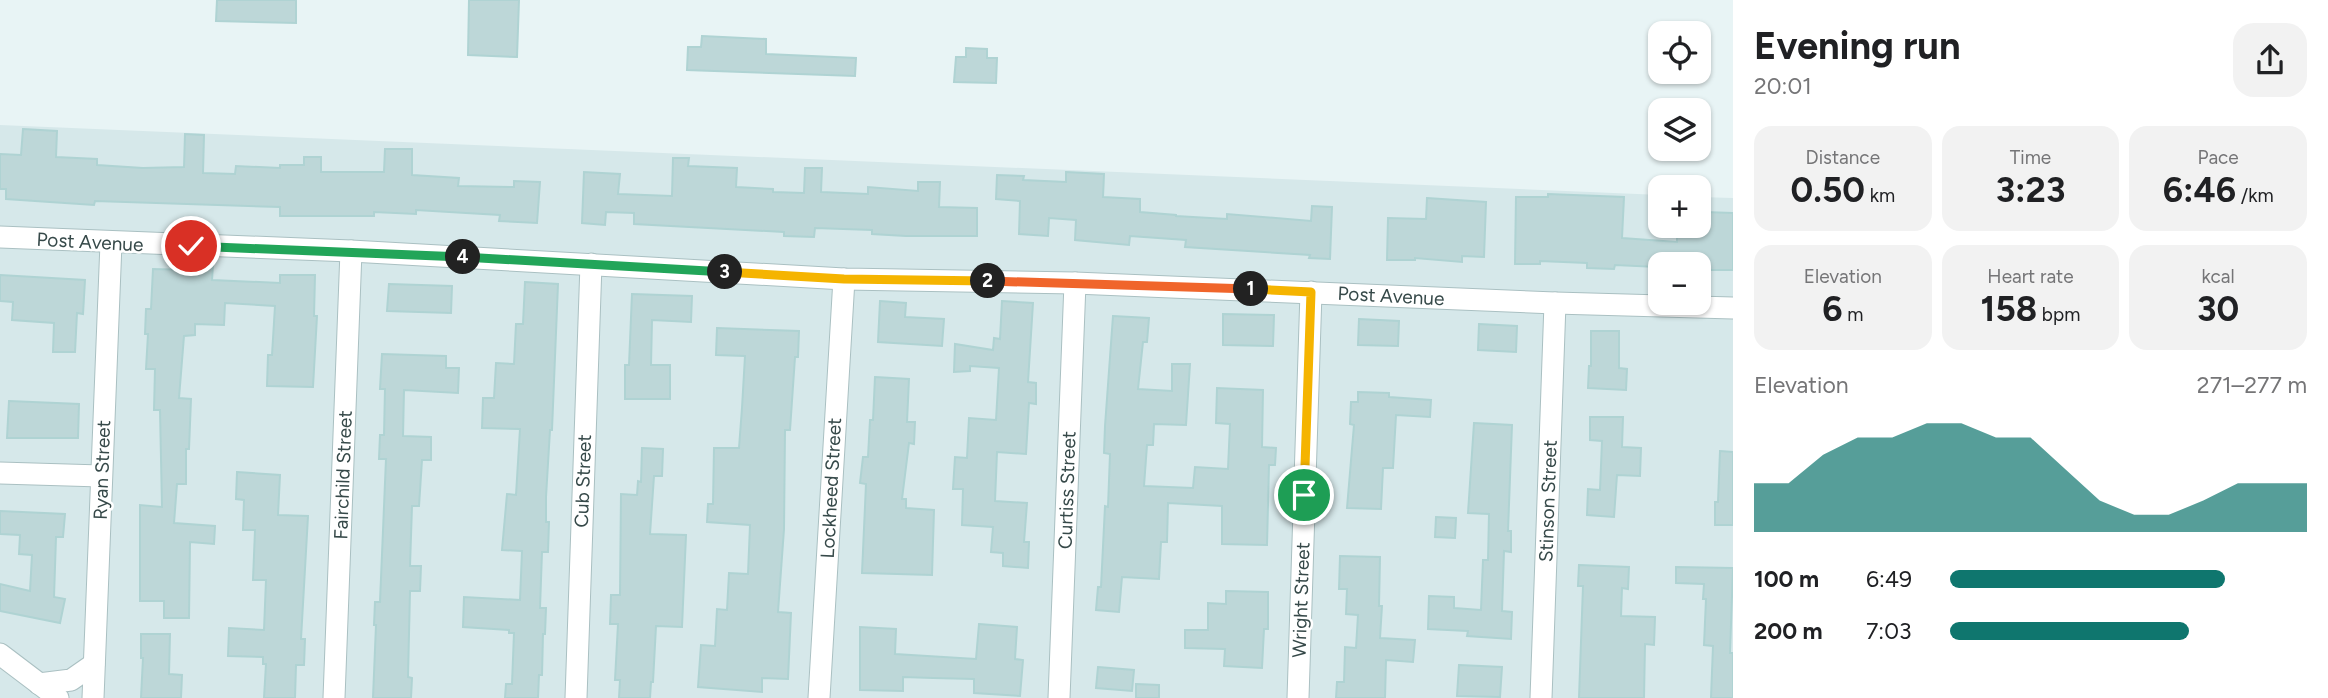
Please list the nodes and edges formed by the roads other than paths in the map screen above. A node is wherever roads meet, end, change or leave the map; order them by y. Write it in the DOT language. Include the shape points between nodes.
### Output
graph roads {
  1 [pos="0,237"];
  2 [pos="111,243"];
  3 [pos="352,251"];
  4 [pos="591,264"];
  5 [pos="844,279"];
  6 [pos="1075,283"];
  7 [pos="1311,292"];
  8 [pos="1555,303"];
  9 [pos="1733,308"];
  10 [pos="0,473"];
  11 [pos="101,476"];
  12 [pos="0,654"];
  13 [pos="94,664"];
  14 [pos="39,684"];
  15 [pos="58,698"];
  16 [pos="93,698"];
  17 [pos="334,698"];
  18 [pos="576,698"];
  19 [pos="819,698"];
  20 [pos="1059,698"];
  21 [pos="1298,698"];
  22 [pos="1541,698"];
  1 -- 2 [label="street, Post Avenue"];
  2 -- 3 [label="street, Post Avenue"];
  2 -- 11 [label="street, Ryan Street"];
  3 -- 4 [label="street, Post Avenue"];
  3 -- 17 [label="street, Fairchild Street"];
  4 -- 5 [label="street, Post Avenue"];
  4 -- 18 [label="street, Cub Street"];
  5 -- 6 [label="street, Post Avenue"];
  5 -- 19 [label="street, Lockheed Street"];
  6 -- 7 [label="street, Post Avenue"];
  6 -- 20 [label="street, Curtiss Street"];
  7 -- 8 [label="street, Post Avenue"];
  7 -- 21 [label="street, Wright Street"];
  8 -- 9 [label="street, Post Avenue"];
  8 -- 22 [label="street, Stinson Street"];
  10 -- 11 [label="street"];
  11 -- 13 [label="street, Ryan Street"];
  12 -- 14 [label="street"];
  13 -- 14 [label="street" via="71,680"];
  13 -- 16 [label="street, Ryan Street"];
  14 -- 15 [label="street"];
}
